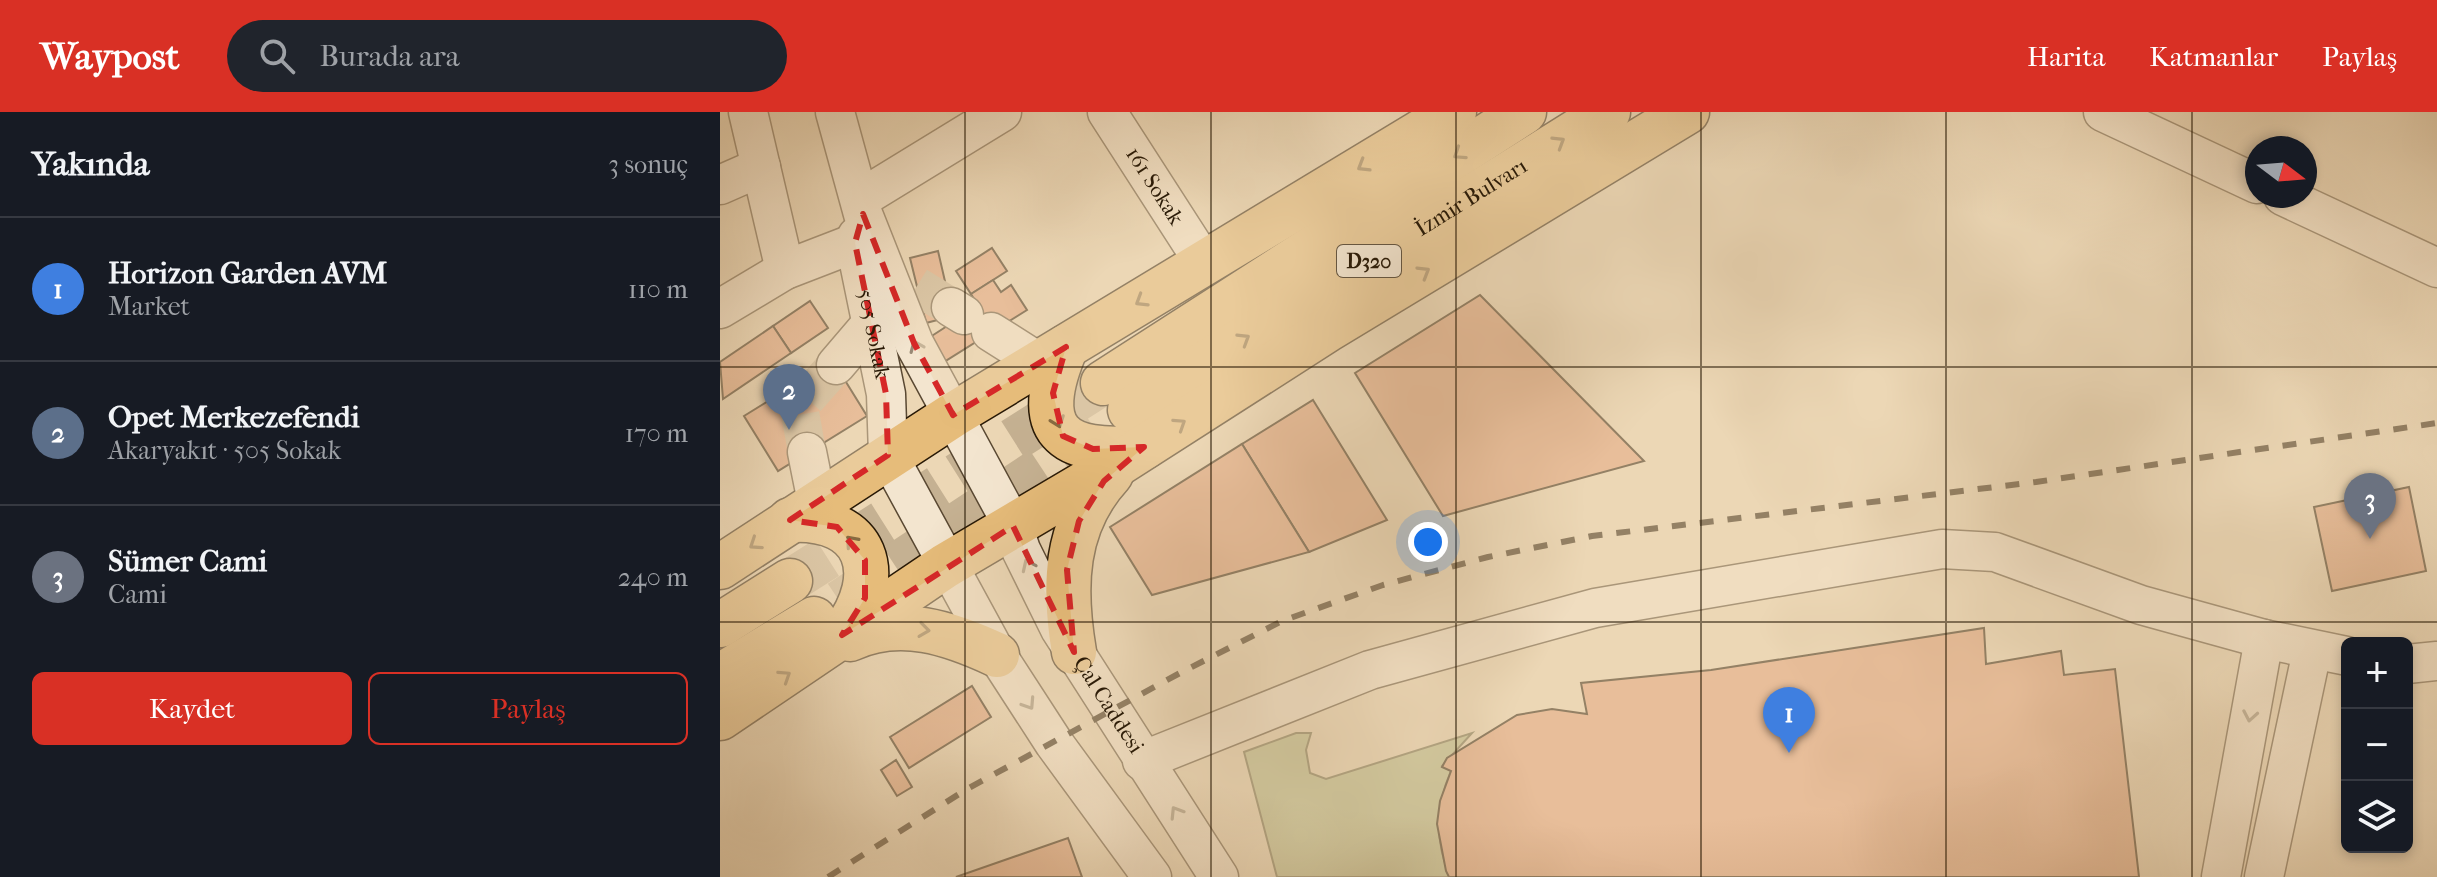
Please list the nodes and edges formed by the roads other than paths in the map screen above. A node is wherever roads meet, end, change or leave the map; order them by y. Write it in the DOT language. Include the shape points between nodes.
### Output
graph roads {
  1 [pos="748,112"];
  2 [pos="835,112"];
  3 [pos="1002,112"];
  4 [pos="1107,112"];
  5 [pos="1524,112"];
  6 [pos="1608,112"];
  7 [pos="1687,112"];
  8 [pos="2103,112"];
  9 [pos="1425,119"];
  10 [pos="761,167"];
  11 [pos="2245,178"];
  12 [pos="720,185"];
  13 [pos="2309,208"];
  14 [pos="859,218"];
  15 [pos="1203,261"];
  16 [pos="884,265"];
  17 [pos="2437,268"];
  18 [pos="785,270"];
  19 [pos="917,286"];
  20 [pos="720,309"];
  21 [pos="969,318"];
  22 [pos="871,324"];
  23 [pos="1053,355"];
  24 [pos="836,365"];
  25 [pos="953,415"];
  26 [pos="1125,426"];
  27 [pos="807,452"];
  28 [pos="888,455"];
  29 [pos="804,511"];
  30 [pos="1013,526"];
  31 [pos="945,566"];
  32 [pos="720,567"];
  33 [pos="790,581"];
  34 [pos="720,625"];
  35 [pos="826,635"];
  36 [pos="2264,639"];
  37 [pos="1074,652"];
  38 [pos="2330,653"];
  39 [pos="997,655"];
  40 [pos="2437,661"];
  41 [pos="2413,663"];
  42 [pos="720,676"];
  43 [pos="720,718"];
  44 [pos="1142,761"];
  45 [pos="1152,877"];
  46 [pos="1219,877"];
  47 [pos="2221,877"];
  48 [pos="2264,877"];
  1 -- 10 [label="street"];
  2 -- 14 [label="street, 505 Sokak"];
  3 -- 14 [label="street"];
  4 -- 15 [label="street, 161 Sokak"];
  5 -- 26 [label="main road, İzmir Bulvarı / D320, one-way"];
  26 -- 6 [label="main road, İzmir Bulvarı / D320, one-way"];
  26 -- 7 [label="main road, one-way" via="1327,330"];
  8 -- 11 [label="street"];
  9 -- 15 [label="main road, one-way"];
  10 -- 12 [label="street"];
  10 -- 18 [label="street"];
  13 -- 17 [label="street"];
  14 -- 16 [label="street, 505 Sokak"];
  14 -- 18 [label="street"];
  14 -- 22 [label="street, 505 Sokak"];
  15 -- 23 [label="main road, one-way"];
  16 -- 19 [label="street"];
  25 -- 16 [label="street, 505 Sokak, one-way" via="914,343"];
  18 -- 20 [label="street"];
  21 -- 23 [label="street"];
  22 -- 24 [label="street"];
  22 -- 28 [label="street, 505 Sokak" via="886,394"];
  23 -- 25 [label="main road"];
  23 -- 26 [label="main road, one-way" via="1055,420 1063,436 1093,449"];
  25 -- 28 [label="main road"];
  25 -- 30 [label="street, 505 Sokak"];
  26 -- 30 [label="main road"];
  26 -- 37 [label="main road" via="1072,543 1067,594"];
  27 -- 29 [label="street"];
  28 -- 29 [label="main road"];
  28 -- 31 [label="street"];
  29 -- 32 [label="main road, one-way"];
  35 -- 29 [label="main road, one-way" via="865,598 869,581 865,560 851,539"];
  30 -- 31 [label="main road"];
  37 -- 30 [label="street, Çal Caddesi, one-way" via="1034,579"];
  31 -- 35 [label="main road"];
  31 -- 39 [label="street"];
  33 -- 34 [label="main road"];
  35 -- 39 [label="main road, one-way" via="892,627 931,630"];
  35 -- 42 [label="main road"];
  43 -- 35 [label="main road, one-way"];
  36 -- 38 [label="street"];
  36 -- 44 [label="street" via="2141,605 1995,552 1942,549 1595,608 1370,670"];
  36 -- 47 [label="street, one-way"];
  37 -- 44 [label="street, Çal Caddesi"];
  38 -- 48 [label="street"];
  39 -- 45 [label="street, one-way"];
  40 -- 41 [label="street"];
  46 -- 44 [label="street, Çal Caddesi, one-way"];
}
